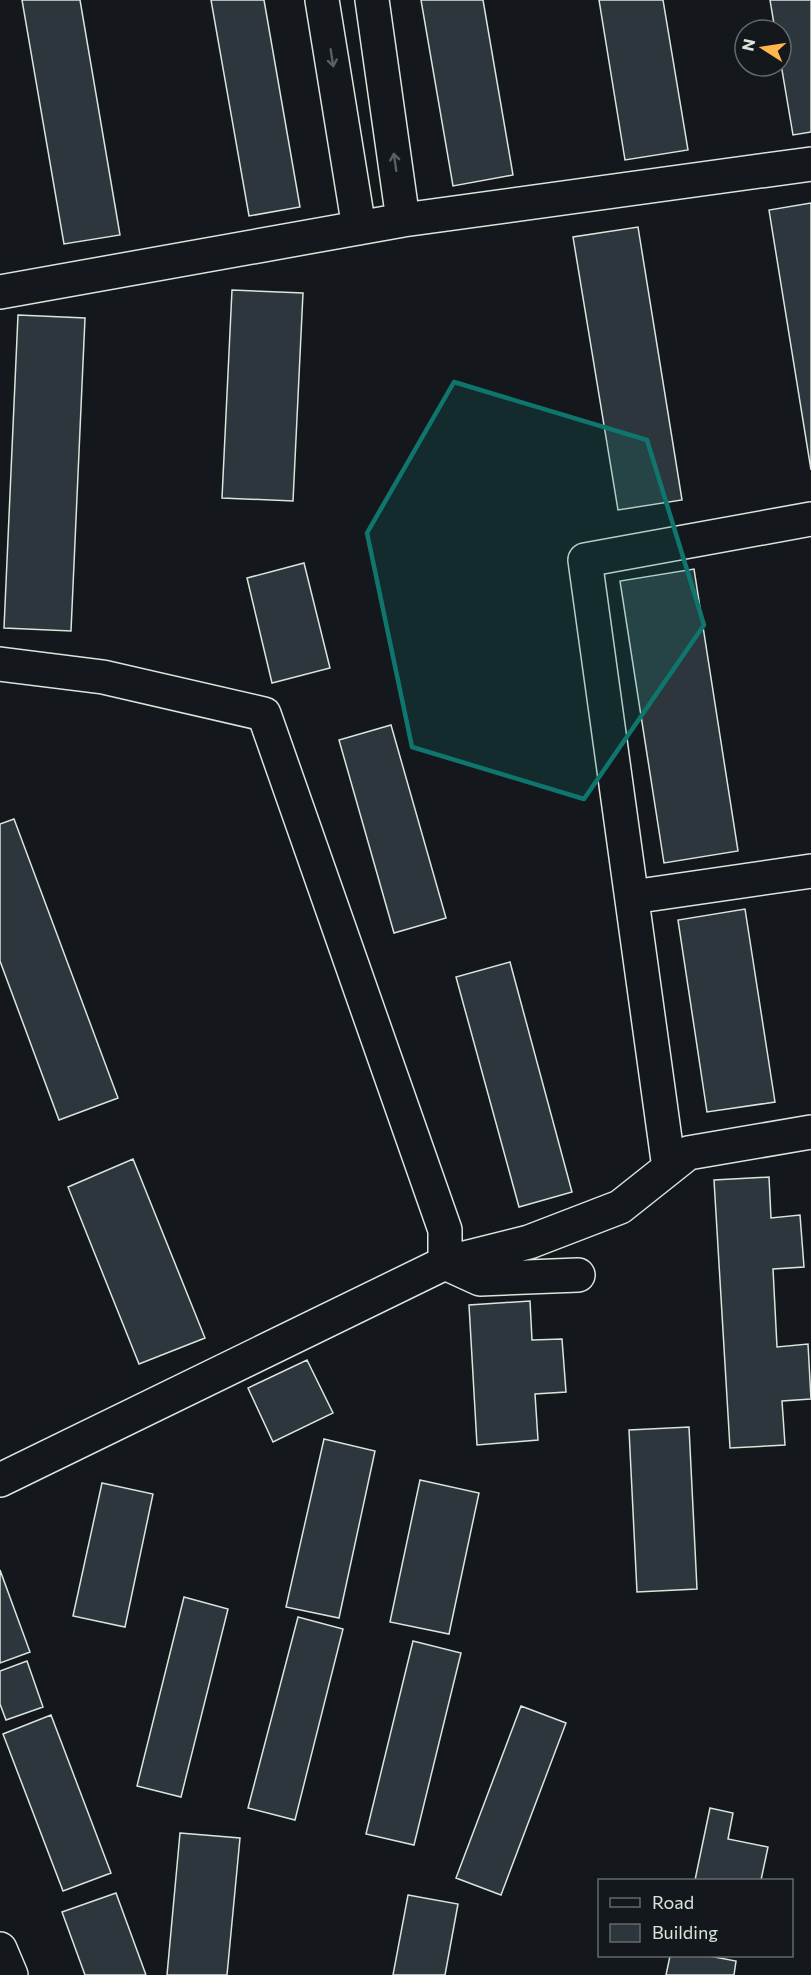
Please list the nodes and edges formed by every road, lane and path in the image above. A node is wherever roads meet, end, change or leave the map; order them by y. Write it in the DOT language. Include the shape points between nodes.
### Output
graph roads {
  1 [pos="322,0"];
  2 [pos="372,0"];
  3 [pos="811,164"];
  4 [pos="403,220"];
  5 [pos="360,228"];
  6 [pos="0,292"];
  7 [pos="811,519"];
  8 [pos="0,664"];
  9 [pos="811,871"];
  10 [pos="632,897"];
  11 [pos="811,1132"];
  12 [pos="669,1168"];
  13 [pos="445,1263"];
  14 [pos="578,1275"];
  15 [pos="0,1480"];
  16 [pos="0,1949"];
  17 [pos="10,1975"];
  1 -- 5 [label="street, one-way"];
  4 -- 2 [label="street, one-way"];
  3 -- 4 [label="street"];
  4 -- 5 [label="street"];
  5 -- 6 [label="street"];
  7 -- 10 [label="street" via="585,560"];
  8 -- 13 [label="street" via="103,677 264,714 445,1230"];
  9 -- 10 [label="street"];
  10 -- 12 [label="street"];
  11 -- 12 [label="street" via="688,1153"];
  12 -- 13 [label="street" via="620,1207 529,1242"];
  13 -- 14 [label="street" via="480,1279"];
  13 -- 15 [label="street"];
  16 -- 17 [label="street"];
}
